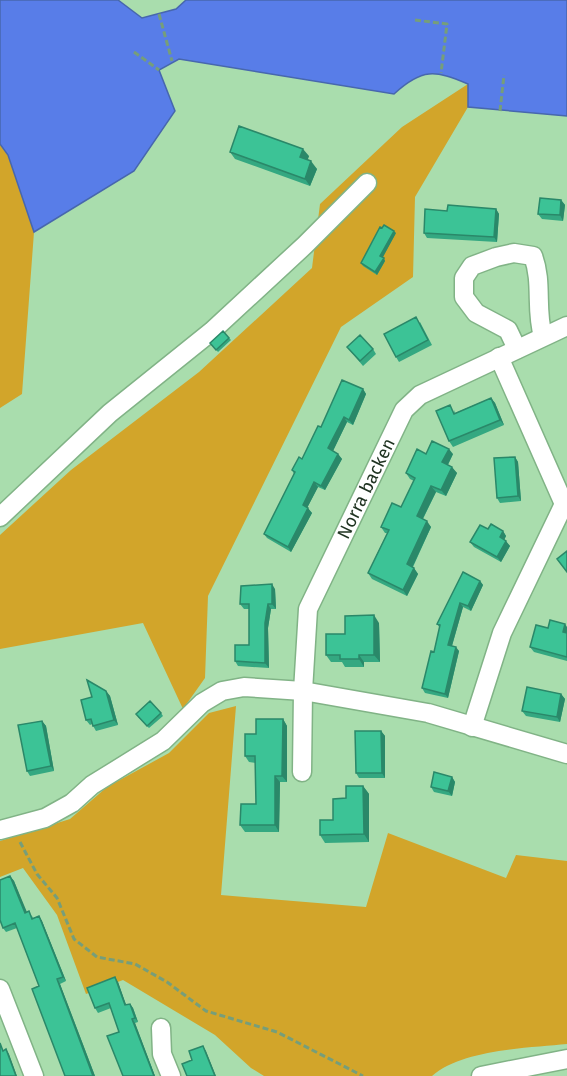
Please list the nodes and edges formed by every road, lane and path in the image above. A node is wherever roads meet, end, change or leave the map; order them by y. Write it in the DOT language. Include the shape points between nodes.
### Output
graph roads {
  1 [pos="159,14"];
  2 [pos="415,20"];
  3 [pos="134,52"];
  4 [pos="172,61"];
  5 [pos="159,70"];
  6 [pos="441,73"];
  7 [pos="504,75"];
  8 [pos="500,111"];
  9 [pos="367,183"];
  10 [pos="567,326"];
  11 [pos="543,336"];
  12 [pos="516,349"];
  13 [pos="499,357"];
  14 [pos="565,504"];
  15 [pos="0,517"];
  16 [pos="303,691"];
  17 [pos="472,727"];
  18 [pos="567,754"];
  19 [pos="302,772"];
  20 [pos="6,829"];
  21 [pos="0,989"];
  22 [pos="161,1028"];
  23 [pos="567,1059"];
  24 [pos="34,1076"];
  25 [pos="171,1076"];
  26 [pos="363,1076"];
  27 [pos="481,1076"];
  1 -- 4 [label="path"];
  2 -- 6 [label="path" via="447,24"];
  3 -- 5 [label="path"];
  7 -- 8 [label="path"];
  9 -- 15 [label="street" via="212,330 110,413"];
  10 -- 11 [label="street, Norra backen"];
  11 -- 12 [label="street, Norra backen"];
  11 -- 12 [label="street" via="538,320 539,271 533,256 514,253 472,266 464,278 464,297 476,313 508,330"];
  12 -- 13 [label="street, Norra backen"];
  13 -- 14 [label="street"];
  13 -- 16 [label="street, Norra backen" via="420,395 404,410 308,609"];
  14 -- 17 [label="street" via="502,633"];
  16 -- 17 [label="street" via="428,713"];
  16 -- 19 [label="street, Norra backen"];
  16 -- 20 [label="street" via="244,687 222,692 202,703 163,741 108,774 72,802 45,818"];
  17 -- 18 [label="street"];
  20 -- 26 [label="path" via="57,898 74,939 97,957 135,964 206,1011 278,1032"];
  21 -- 24 [label="street"];
  22 -- 25 [label="street" via="162,1054"];
  23 -- 27 [label="street"];
}
